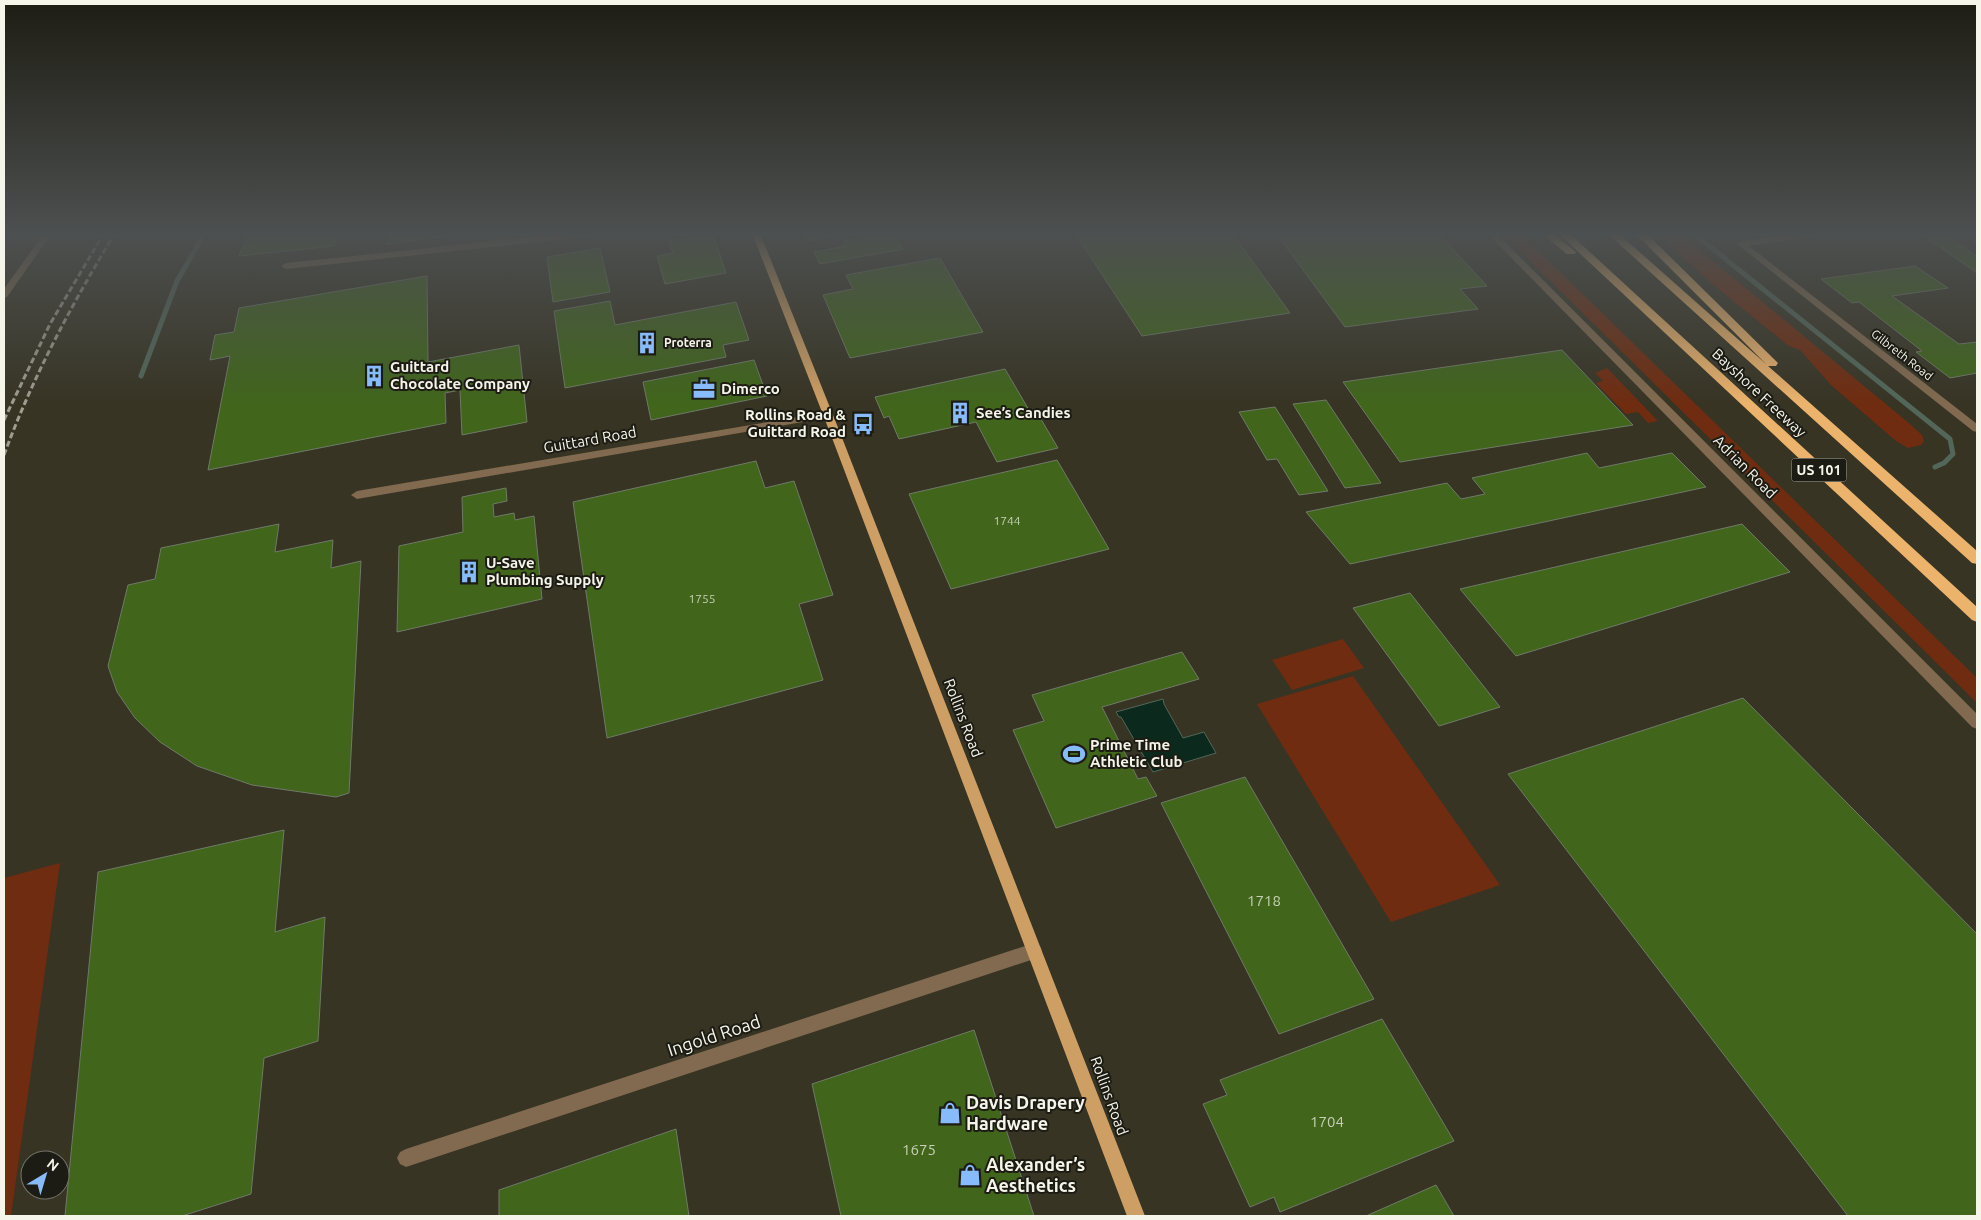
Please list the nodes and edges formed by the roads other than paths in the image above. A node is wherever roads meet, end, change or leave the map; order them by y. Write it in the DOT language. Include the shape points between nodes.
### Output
graph roads {
  1 [pos="779,290"];
  2 [pos="1547,290"];
  3 [pos="1617,290"];
  4 [pos="1624,290"];
  5 [pos="1676,290"];
  6 [pos="1698,290"];
  7 [pos="1799,290"];
  8 [pos="1660,324"];
  9 [pos="828,415"];
  10 [pos="1977,430"];
  11 [pos="357,495"];
  12 [pos="1917,505"];
  13 [pos="1977,559"];
  14 [pos="1977,616"];
  15 [pos="1977,723"];
  16 [pos="1034,952"];
  17 [pos="406,1158"];
  18 [pos="1136,1216"];
  1 -- 9 [label="main road, Rollins Road"];
  2 -- 15 [label="street, Adrian Road"];
  3 -- 8 [label="highway"];
  4 -- 8 [label="highway, Bayshore Freeway / US 101"];
  5 -- 12 [label="highway, Bayshore Freeway / US 101"];
  6 -- 12 [label="highway"];
  7 -- 10 [label="street, Gilbreth Road"];
  8 -- 14 [label="highway, Bayshore Freeway / US 101"];
  9 -- 11 [label="street, Guittard Road"];
  9 -- 16 [label="main road, Rollins Road"];
  12 -- 13 [label="highway, Bayshore Freeway / US 101"];
  16 -- 17 [label="street, Ingold Road"];
  16 -- 18 [label="main road, Rollins Road"];
}
